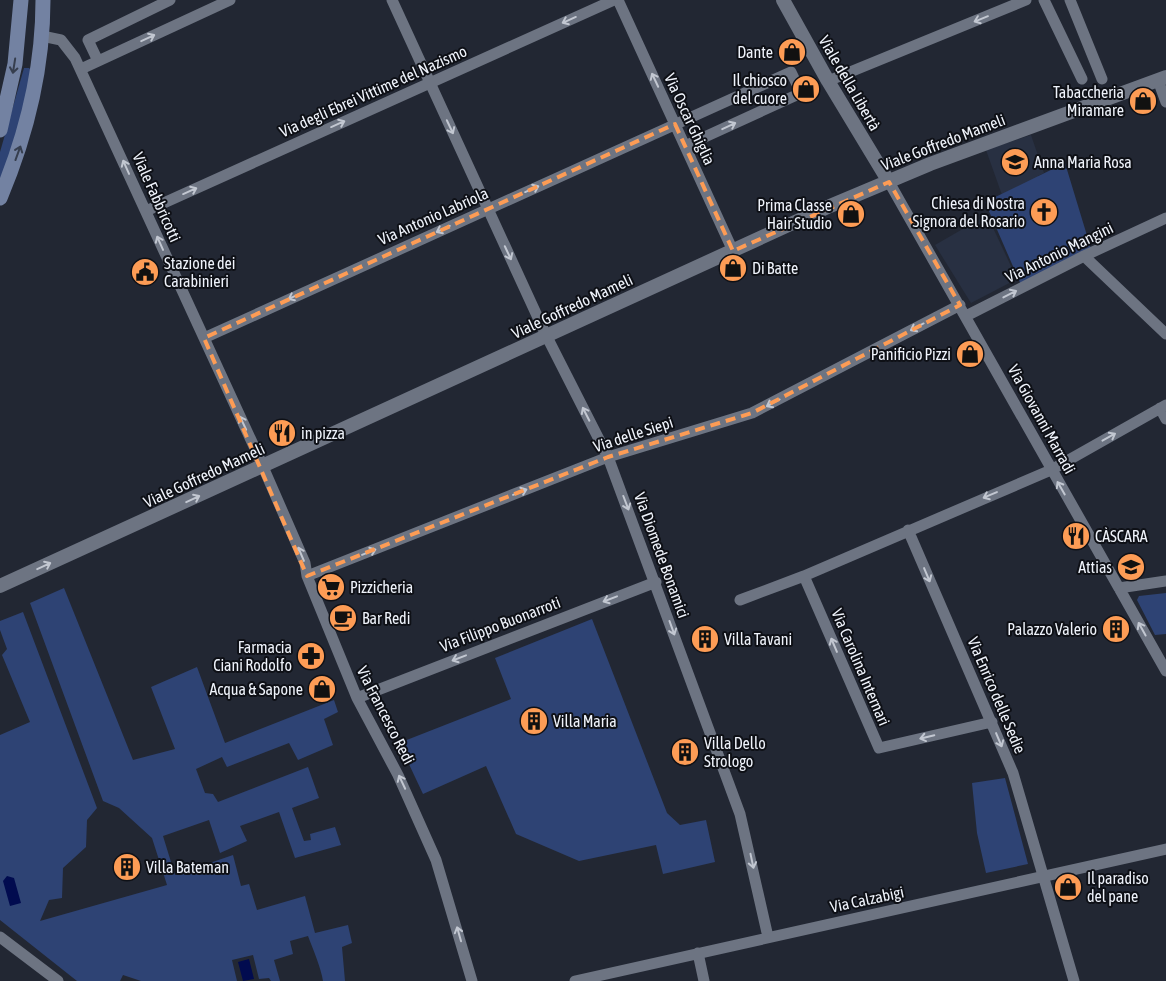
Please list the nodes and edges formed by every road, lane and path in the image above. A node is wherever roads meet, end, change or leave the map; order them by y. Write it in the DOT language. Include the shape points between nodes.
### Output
graph roads {
  1 [pos="21,0"];
  2 [pos="43,0"];
  3 [pos="170,0"];
  4 [pos="230,0"];
  5 [pos="392,0"];
  6 [pos="614,0"];
  7 [pos="618,0"];
  8 [pos="784,0"];
  9 [pos="1026,0"];
  10 [pos="1044,0"];
  11 [pos="1070,0"];
  12 [pos="19,35"];
  13 [pos="42,36"];
  14 [pos="88,40"];
  15 [pos="70,49"];
  16 [pos="98,61"];
  17 [pos="81,69"];
  18 [pos="1082,78"];
  19 [pos="1162,78"];
  20 [pos="1102,79"];
  21 [pos="828,81"];
  22 [pos="430,83"];
  23 [pos="1166,102"];
  24 [pos="675,124"];
  25 [pos="0,130"];
  26 [pos="685,146"];
  27 [pos="889,182"];
  28 [pos="0,198"];
  29 [pos="488,209"];
  30 [pos="146,211"];
  31 [pos="1166,218"];
  32 [pos="733,251"];
  33 [pos="1084,256"];
  34 [pos="960,304"];
  35 [pos="966,316"];
  36 [pos="1166,334"];
  37 [pos="547,337"];
  38 [pos="204,338"];
  39 [pos="1163,407"];
  40 [pos="1166,419"];
  41 [pos="608,457"];
  42 [pos="263,467"];
  43 [pos="1051,470"];
  44 [pos="908,530"];
  45 [pos="308,576"];
  46 [pos="804,576"];
  47 [pos="1166,581"];
  48 [pos="656,582"];
  49 [pos="0,586"];
  50 [pos="1119,588"];
  51 [pos="740,600"];
  52 [pos="1166,671"];
  53 [pos="357,698"];
  54 [pos="992,722"];
  55 [pos="1166,850"];
  56 [pos="1044,876"];
  57 [pos="768,937"];
  58 [pos="0,938"];
  59 [pos="698,953"];
  60 [pos="58,981"];
  61 [pos="472,981"];
  62 [pos="575,981"];
  63 [pos="704,981"];
  64 [pos="1074,981"];
  1 -- 12 [label="main road"];
  2 -- 13 [label="main road"];
  3 -- 14 [label="street"];
  16 -- 4 [label="street, one-way"];
  5 -- 22 [label="street, Via Diomede Bonamici"];
  6 -- 22 [label="street, Via degli Ebrei Vittime del Nazismo, one-way"];
  24 -- 7 [label="street, Via Oscar Ghiglia, one-way"];
  8 -- 21 [label="street, Viale della Libertà"];
  9 -- 21 [label="street, one-way"];
  10 -- 18 [label="street"];
  11 -- 20 [label="street"];
  12 -- 13 [label="main road"];
  12 -- 25 [label="main road, one-way" via="11,90"];
  13 -- 15 [label="street" via="58,39"];
  28 -- 13 [label="main road, one-way" via="32,108"];
  14 -- 15 [label="street"];
  14 -- 16 [label="street"];
  15 -- 17 [label="street, Viale Fabbricotti"];
  16 -- 17 [label="street"];
  30 -- 17 [label="street, Viale Fabbricotti, one-way"];
  19 -- 23 [label="street"];
  19 -- 27 [label="street, Viale Goffredo Mameli"];
  21 -- 27 [label="street, Viale della Libertà"];
  22 -- 29 [label="street, Via Diomede Bonamici, one-way"];
  30 -- 22 [label="street, Via degli Ebrei Vittime del Nazismo, one-way"];
  24 -- 26 [label="street, Via Oscar Ghiglia"];
  26 -- 24 [label="street, Via Antonio Labriola, one-way" via="801,93 791,72"];
  29 -- 24 [label="street, Via Antonio Labriola, one-way"];
  26 -- 32 [label="street, Via Oscar Ghiglia"];
  27 -- 32 [label="street, Viale Goffredo Mameli"];
  27 -- 34 [label="street, Via Giovanni Marradi"];
  29 -- 37 [label="street, Via Diomede Bonamici, one-way"];
  29 -- 38 [label="street, Via Antonio Labriola, one-way"];
  38 -- 30 [label="street, Viale Fabbricotti, one-way"];
  31 -- 33 [label="street, Via Antonio Mangini"];
  32 -- 37 [label="street, Viale Goffredo Mameli"];
  35 -- 33 [label="street, Via Antonio Mangini, one-way"];
  33 -- 36 [label="street"];
  34 -- 35 [label="street, Via Giovanni Marradi"];
  34 -- 41 [label="street, Via delle Siepi, one-way" via="764,408"];
  35 -- 43 [label="street, Via Giovanni Marradi"];
  41 -- 37 [label="street, Via Diomede Bonamici, one-way"];
  37 -- 42 [label="street, Viale Goffredo Mameli"];
  42 -- 38 [label="street, Viale Fabbricotti, one-way"];
  39 -- 40 [label="street"];
  43 -- 39 [label="street, one-way"];
  45 -- 41 [label="street, Via delle Siepi, one-way"];
  41 -- 48 [label="street, Via Diomede Bonamici, one-way"];
  45 -- 42 [label="street, Via Francesco Redi, one-way"];
  49 -- 42 [label="street, Viale Goffredo Mameli, one-way"];
  43 -- 44 [label="street, one-way"];
  50 -- 43 [label="street, Via Giovanni Marradi, one-way"];
  44 -- 46 [label="street"];
  44 -- 54 [label="street, Via Enrico delle Sedie, one-way"];
  45 -- 53 [label="street, Via Francesco Redi"];
  46 -- 51 [label="street"];
  54 -- 46 [label="street, Via Carolina Internari, one-way" via="878,748"];
  47 -- 50 [label="street"];
  48 -- 53 [label="street, Via Filippo Buonarroti, one-way"];
  48 -- 57 [label="street, Via Diomede Bonamici, one-way" via="740,814"];
  52 -- 50 [label="street, Via Giovanni Marradi, one-way"];
  61 -- 53 [label="street, Via Francesco Redi, one-way" via="433,852 398,775"];
  54 -- 56 [label="street, Via Enrico delle Sedie, one-way" via="1023,802"];
  55 -- 56 [label="street, Via Calzabigi"];
  56 -- 57 [label="street, Via Calzabigi"];
  56 -- 64 [label="street, Via Enrico delle Sedie"];
  57 -- 59 [label="street, Via Calzabigi"];
  58 -- 60 [label="street"];
  59 -- 62 [label="street, Via Calzabigi"];
  59 -- 63 [label="street"];
}
